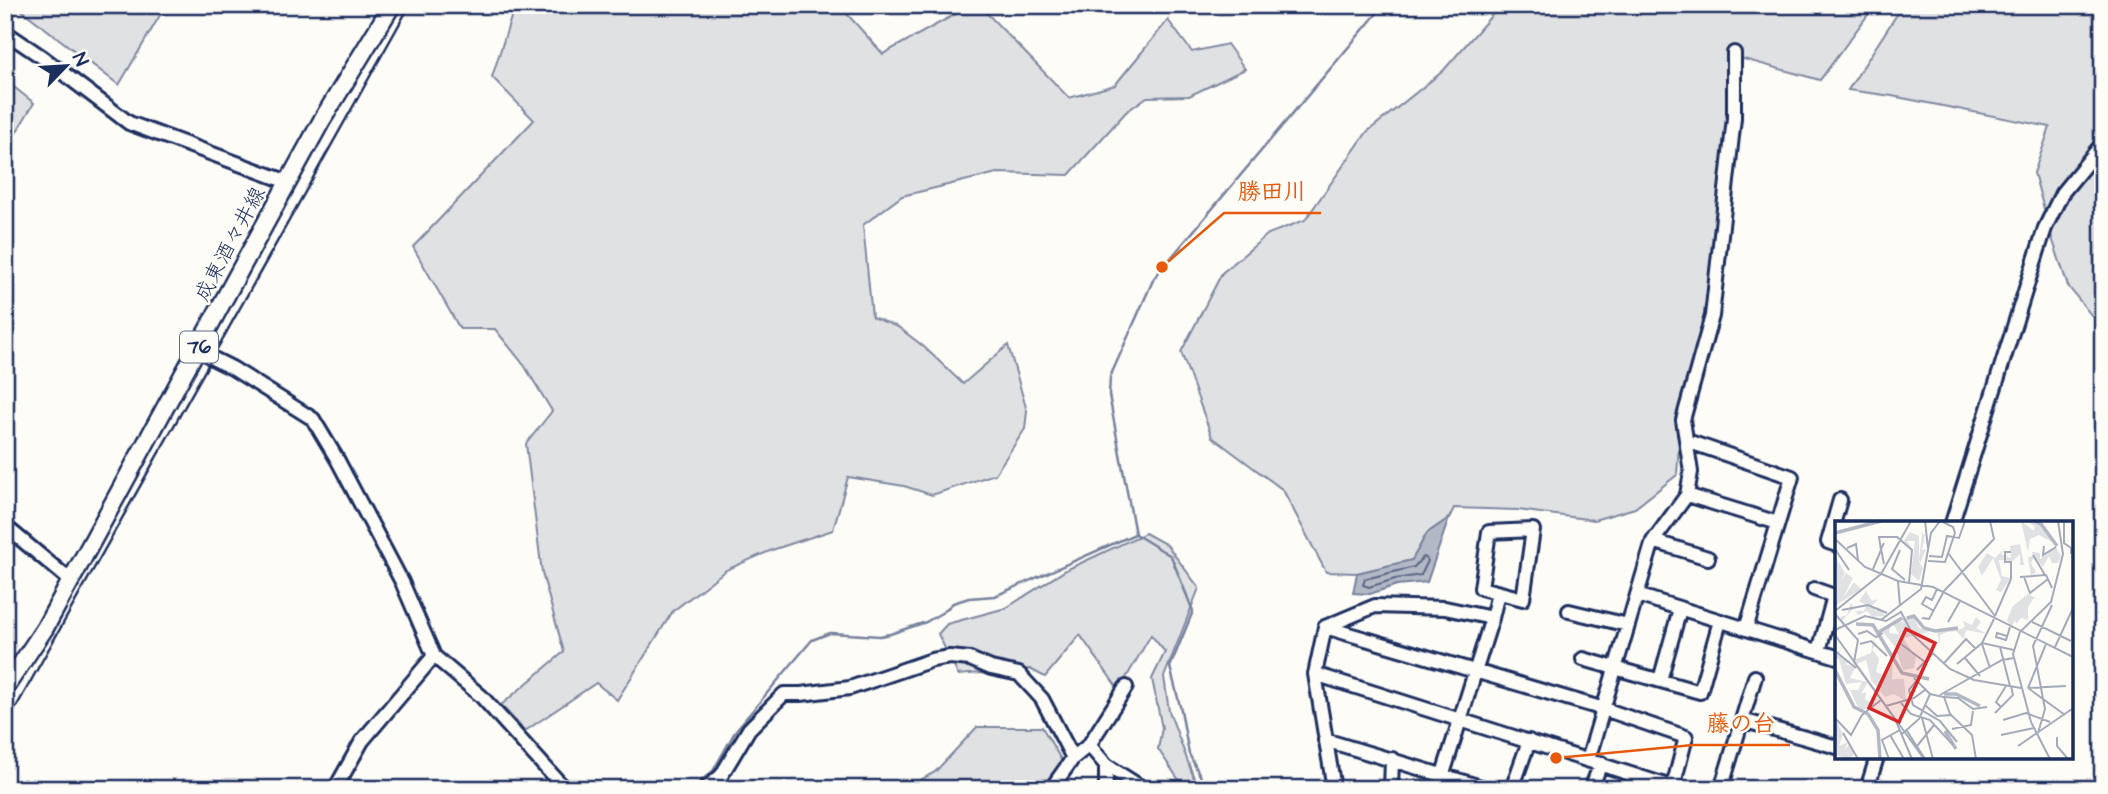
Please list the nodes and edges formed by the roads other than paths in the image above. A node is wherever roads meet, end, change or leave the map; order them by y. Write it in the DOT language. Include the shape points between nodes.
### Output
graph roads {
  1 [pos="392,5"];
  2 [pos="5,32"];
  3 [pos="1734,53"];
  4 [pos="2103,144"];
  5 [pos="288,182"];
  6 [pos="198,347"];
  7 [pos="1687,441"];
  8 [pos="1687,495"];
  9 [pos="1840,500"];
  10 [pos="1953,521"];
  11 [pos="1778,523"];
  12 [pos="5,526"];
  13 [pos="1653,541"];
  14 [pos="1835,544"];
  15 [pos="1708,558"];
  16 [pos="71,581"];
  17 [pos="1814,589"];
  18 [pos="1498,593"];
  19 [pos="1637,595"];
  20 [pos="1680,609"];
  21 [pos="1569,611"];
  22 [pos="1492,618"];
  23 [pos="1720,621"];
  24 [pos="1628,625"];
  25 [pos="1325,626"];
  26 [pos="1746,629"];
  27 [pos="1819,651"];
  28 [pos="434,656"];
  29 [pos="1835,656"];
  30 [pos="1583,659"];
  31 [pos="1617,667"];
  32 [pos="1475,672"];
  33 [pos="1315,674"];
  34 [pos="1755,677"];
  35 [pos="1660,680"];
  36 [pos="1126,687"];
  37 [pos="5,688"];
  38 [pos="1604,709"];
  39 [pos="1460,720"];
  40 [pos="1742,720"];
  41 [pos="1325,740"];
  42 [pos="1528,741"];
  43 [pos="1089,746"];
  44 [pos="1835,746"];
  45 [pos="1073,758"];
  46 [pos="1875,759"];
  47 [pos="1392,760"];
  48 [pos="1594,762"];
  49 [pos="1106,765"];
  50 [pos="1443,774"];
  51 [pos="1676,788"];
  52 [pos="335,789"];
  53 [pos="565,789"];
  54 [pos="705,789"];
  55 [pos="1051,789"];
  56 [pos="1107,789"];
  57 [pos="1144,789"];
  58 [pos="1334,789"];
  59 [pos="1391,789"];
  60 [pos="1442,789"];
  61 [pos="1488,789"];
  62 [pos="1512,789"];
  63 [pos="1591,789"];
  64 [pos="1721,789"];
  65 [pos="1867,789"];
  1 -- 5 [label="main road, 成東酒々井線 / 76"];
  2 -- 5 [label="street" via="129,123"];
  3 -- 7 [label="street" via="1734,118 1712,316 1683,420"];
  4 -- 10 [label="street" via="2062,192 2045,228"];
  5 -- 6 [label="main road, 成東酒々井線 / 76"];
  6 -- 16 [label="main road, 成東酒々井線 / 76"];
  6 -- 28 [label="street" via="313,419 402,582"];
  7 -- 8 [label="street" via="1691,472"];
  7 -- 11 [label="street" via="1792,477"];
  8 -- 11 [label="street"];
  8 -- 13 [label="street"];
  9 -- 14 [label="street" via="1828,542"];
  11 -- 26 [label="street"];
  12 -- 16 [label="street"];
  13 -- 15 [label="street"];
  13 -- 19 [label="street"];
  16 -- 37 [label="main road, 成東酒々井線 / 76"];
  17 -- 27 [label="street" via="1834,596"];
  18 -- 18 [label="street" via="1523,599 1533,530 1489,532 1481,588"];
  18 -- 22 [label="street"];
  19 -- 20 [label="street"];
  19 -- 24 [label="street"];
  20 -- 23 [label="street"];
  20 -- 35 [label="street"];
  21 -- 24 [label="street"];
  22 -- 25 [label="street" via="1445,608 1375,606"];
  22 -- 32 [label="street"];
  23 -- 26 [label="street"];
  23 -- 35 [label="street" via="1700,692"];
  24 -- 31 [label="street"];
  25 -- 32 [label="street"];
  25 -- 33 [label="street"];
  26 -- 27 [label="street"];
  27 -- 29 [label="street"];
  28 -- 52 [label="street" via="362,741"];
  28 -- 53 [label="street" via="481,696"];
  30 -- 31 [label="street"];
  31 -- 35 [label="street"];
  31 -- 38 [label="street"];
  32 -- 38 [label="street"];
  32 -- 39 [label="street"];
  33 -- 39 [label="street"];
  33 -- 41 [label="street"];
  34 -- 40 [label="street"];
  36 -- 43 [label="street"];
  38 -- 48 [label="street"];
  38 -- 51 [label="street" via="1686,737"];
  39 -- 42 [label="street"];
  39 -- 50 [label="street"];
  40 -- 44 [label="street"];
  40 -- 64 [label="street"];
  41 -- 47 [label="street"];
  41 -- 58 [label="street"];
  42 -- 48 [label="street"];
  42 -- 62 [label="street"];
  43 -- 45 [label="street"];
  43 -- 49 [label="street"];
  45 -- 54 [label="street" via="1042,699 1019,674 950,657 850,688 784,694 749,729 721,776"];
  45 -- 55 [label="street"];
  46 -- 65 [label="street"];
  47 -- 50 [label="street"];
  47 -- 59 [label="street"];
  48 -- 51 [label="street"];
  48 -- 63 [label="street"];
  49 -- 56 [label="street"];
  49 -- 57 [label="street"];
  50 -- 60 [label="street"];
  50 -- 61 [label="street"];
}
